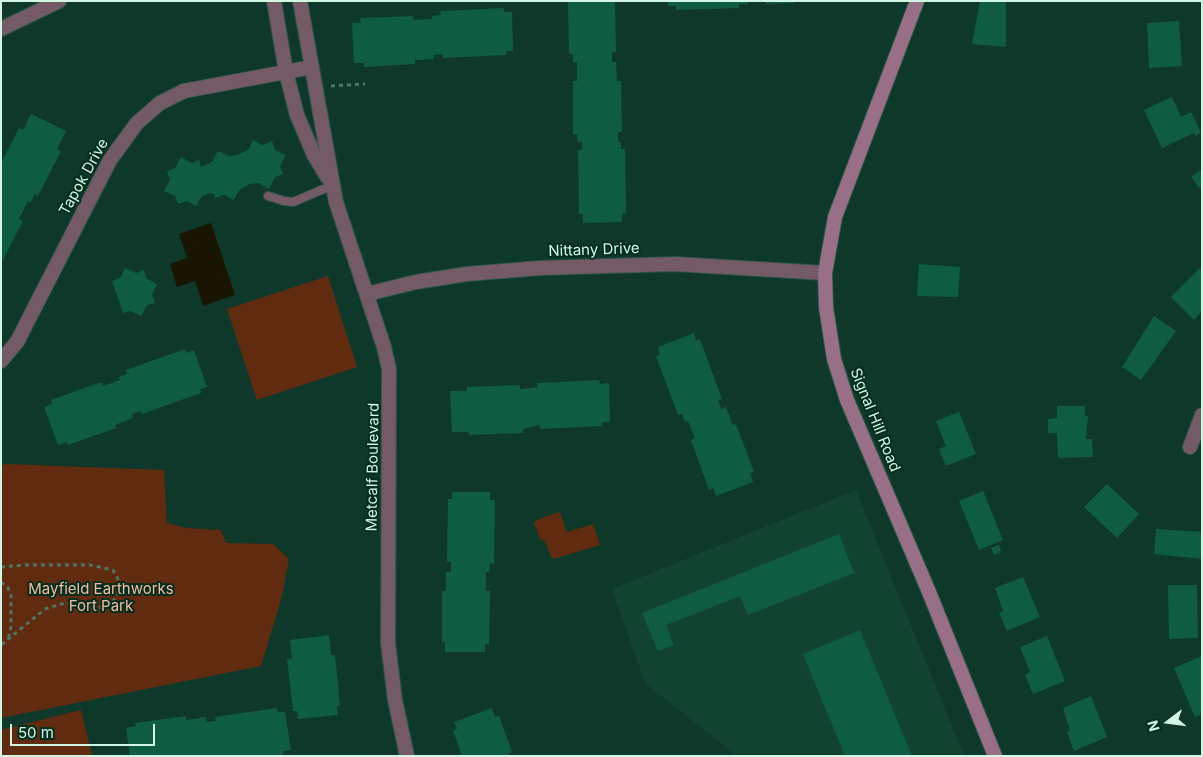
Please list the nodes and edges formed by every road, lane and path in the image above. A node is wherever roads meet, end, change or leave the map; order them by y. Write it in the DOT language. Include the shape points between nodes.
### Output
graph roads {
  1 [pos="59,1"];
  2 [pos="274,1"];
  3 [pos="300,1"];
  4 [pos="917,1"];
  5 [pos="1,29"];
  6 [pos="312,67"];
  7 [pos="286,72"];
  8 [pos="365,84"];
  9 [pos="315,86"];
  10 [pos="333,185"];
  11 [pos="268,196"];
  12 [pos="825,274"];
  13 [pos="367,294"];
  14 [pos="1,360"];
  15 [pos="1202,415"];
  16 [pos="1190,447"];
  17 [pos="1,567"];
  18 [pos="1,582"];
  19 [pos="8,640"];
  20 [pos="1,645"];
  21 [pos="408,756"];
  22 [pos="995,756"];
  1 -- 5 [label="street"];
  2 -- 7 [label="street, Metcalf Boulevard"];
  3 -- 6 [label="street, Metcalf Boulevard"];
  4 -- 12 [label="main road, Signal Hill Road" via="835,217"];
  6 -- 7 [label="street, Tapok Drive"];
  6 -- 9 [label="street, Metcalf Boulevard"];
  7 -- 10 [label="street, Metcalf Boulevard" via="297,115 314,155"];
  7 -- 14 [label="street, Tapok Drive" via="184,91 160,103 137,123 110,160 17,342"];
  8 -- 9 [label="path"];
  9 -- 10 [label="street, Metcalf Boulevard"];
  10 -- 11 [label="lane" via="293,202"];
  10 -- 13 [label="street, Metcalf Boulevard"];
  12 -- 13 [label="street, Nittany Drive" via="675,264 540,268 467,274"];
  12 -- 22 [label="main road, Signal Hill Road" via="832,352 847,400"];
  13 -- 21 [label="street, Metcalf Boulevard" via="391,381 388,643 395,700"];
  15 -- 16 [label="street"];
  17 -- 19 [label="path" via="90,565 113,570 119,581 119,592 110,606 91,609 56,604 44,609"];
  18 -- 19 [label="path" via="11,595"];
  19 -- 20 [label="path"];
}
